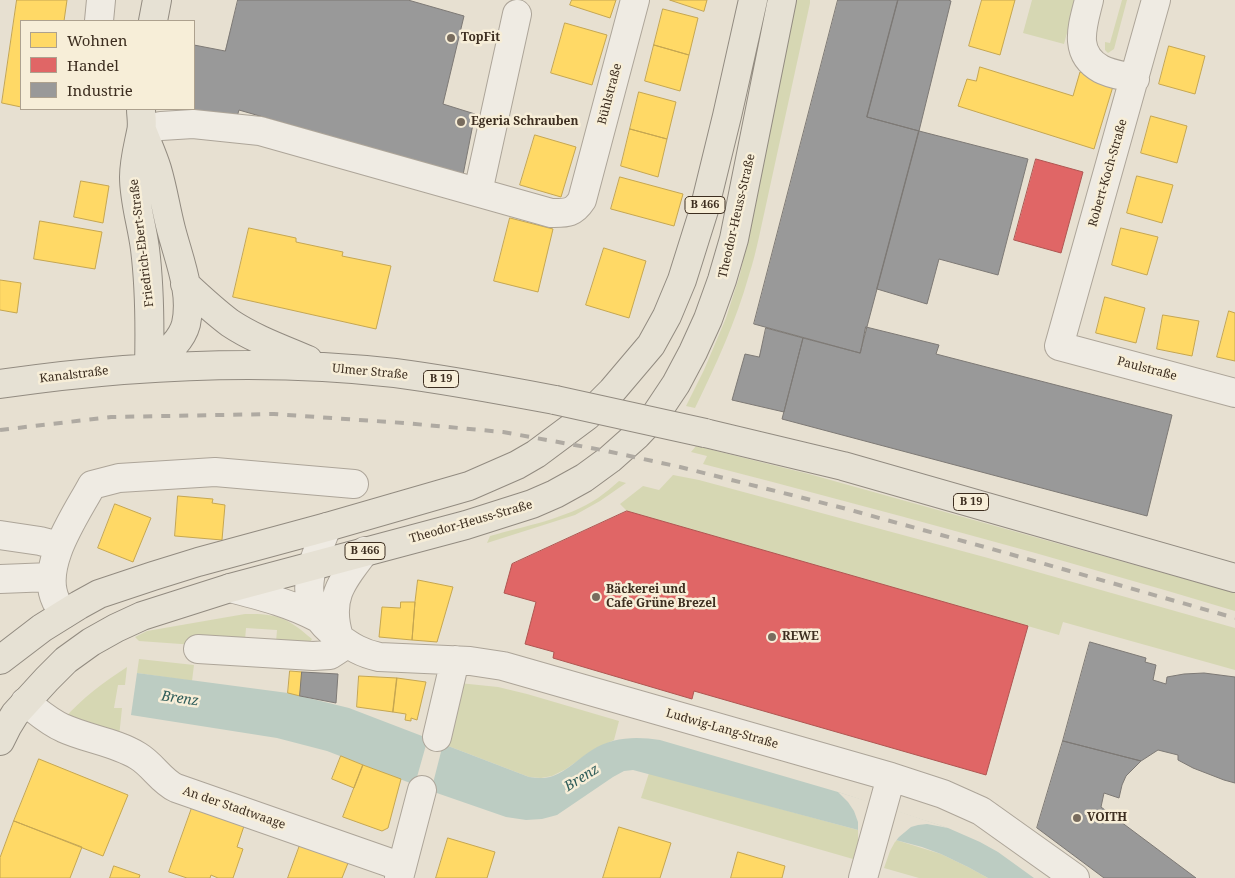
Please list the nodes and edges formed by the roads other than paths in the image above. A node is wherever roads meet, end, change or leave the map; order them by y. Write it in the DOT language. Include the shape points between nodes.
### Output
graph roads {
  1 [pos="101,0"];
  2 [pos="157,0"];
  3 [pos="635,0"];
  4 [pos="753,0"];
  5 [pos="782,0"];
  6 [pos="1090,0"];
  7 [pos="1156,0"];
  8 [pos="517,14"];
  9 [pos="98,20"];
  10 [pos="153,20"];
  11 [pos="1134,79"];
  12 [pos="137,114"];
  13 [pos="478,192"];
  14 [pos="185,284"];
  15 [pos="1060,346"];
  16 [pos="149,367"];
  17 [pos="326,368"];
  18 [pos="0,384"];
  19 [pos="1235,393"];
  20 [pos="354,484"];
  21 [pos="327,527"];
  22 [pos="9,536"];
  23 [pos="59,546"];
  24 [pos="365,551"];
  25 [pos="312,566"];
  26 [pos="51,577"];
  27 [pos="1235,578"];
  28 [pos="0,579"];
  29 [pos="230,588"];
  30 [pos="64,614"];
  31 [pos="318,618"];
  32 [pos="343,640"];
  33 [pos="198,649"];
  34 [pos="0,660"];
  35 [pos="456,660"];
  36 [pos="25,702"];
  37 [pos="437,737"];
  38 [pos="0,741"];
  39 [pos="891,777"];
  40 [pos="422,790"];
  41 [pos="865,871"];
  42 [pos="400,873"];
  43 [pos="1075,878"];
  1 -- 9 [label="street"];
  2 -- 10 [label="main road"];
  3 -- 13 [label="street, Bühlstraße" via="582,200 576,209 551,213"];
  4 -- 21 [label="main road, B 466" via="706,201 682,280 667,316 631,370 587,416 517,465 469,486"];
  5 -- 24 [label="main road, Theodor-Heuss-Straße / B 466" via="734,239 722,280 693,352 654,417 610,460 555,494 506,513"];
  6 -- 11 [label="street" via="1082,31 1086,55 1102,70"];
  7 -- 11 [label="street, Robert-Koch-Straße"];
  8 -- 13 [label="street"];
  11 -- 15 [label="street, Robert-Koch-Straße"];
  12 -- 13 [label="street" via="161,126 193,124 260,130"];
  12 -- 14 [label="main road, Friedrich-Ebert-Straße" via="158,170"];
  12 -- 16 [label="main road, Friedrich-Ebert-Straße" via="134,177 149,279"];
  14 -- 16 [label="main road, Friedrich-Ebert-Straße" via="186,325 175,345"];
  14 -- 17 [label="main road" via="232,324 259,340"];
  15 -- 19 [label="street, Paulstraße"];
  16 -- 17 [label="main road, Ulmer Straße / B 19" via="276,365"];
  16 -- 18 [label="main road, Kanalstraße / B 19"];
  17 -- 27 [label="main road, Ulmer Straße / B 19, bridge" via="394,373 482,386 705,433 844,466"];
  20 -- 23 [label="street" via="215,472 119,478 92,485"];
  21 -- 25 [label="street, Ludwig-Lang-Straße"];
  21 -- 30 [label="main road, B 466" via="153,576 99,594"];
  22 -- 23 [label="street"];
  23 -- 26 [label="street"];
  24 -- 25 [label="main road, Theodor-Heuss-Straße / B 466"];
  24 -- 32 [label="street" via="344,580 335,602 335,626"];
  25 -- 29 [label="main road, Theodor-Heuss-Straße / B 466"];
  25 -- 31 [label="street, Ludwig-Lang-Straße" via="309,590"];
  26 -- 28 [label="street"];
  26 -- 30 [label="street" via="56,602"];
  29 -- 31 [label="street, Ludwig-Lang-Straße" via="288,604"];
  29 -- 36 [label="main road, Theodor-Heuss-Straße / B 466" via="142,616 116,628 66,660"];
  30 -- 34 [label="main road, B 466"];
  31 -- 32 [label="street, Ludwig-Lang-Straße"];
  32 -- 33 [label="street" via="330,655"];
  32 -- 35 [label="street, Ludwig-Lang-Straße" via="362,652 379,657"];
  35 -- 37 [label="street"];
  35 -- 39 [label="street, Ludwig-Lang-Straße" via="508,667"];
  36 -- 38 [label="main road, Theodor-Heuss-Straße / B 466"];
  36 -- 42 [label="street, An der Stadtwaage" via="63,728 138,756 176,788"];
  39 -- 41 [label="street"];
  39 -- 43 [label="street, Ludwig-Lang-Straße" via="943,794 980,811"];
  40 -- 42 [label="street"];
}
